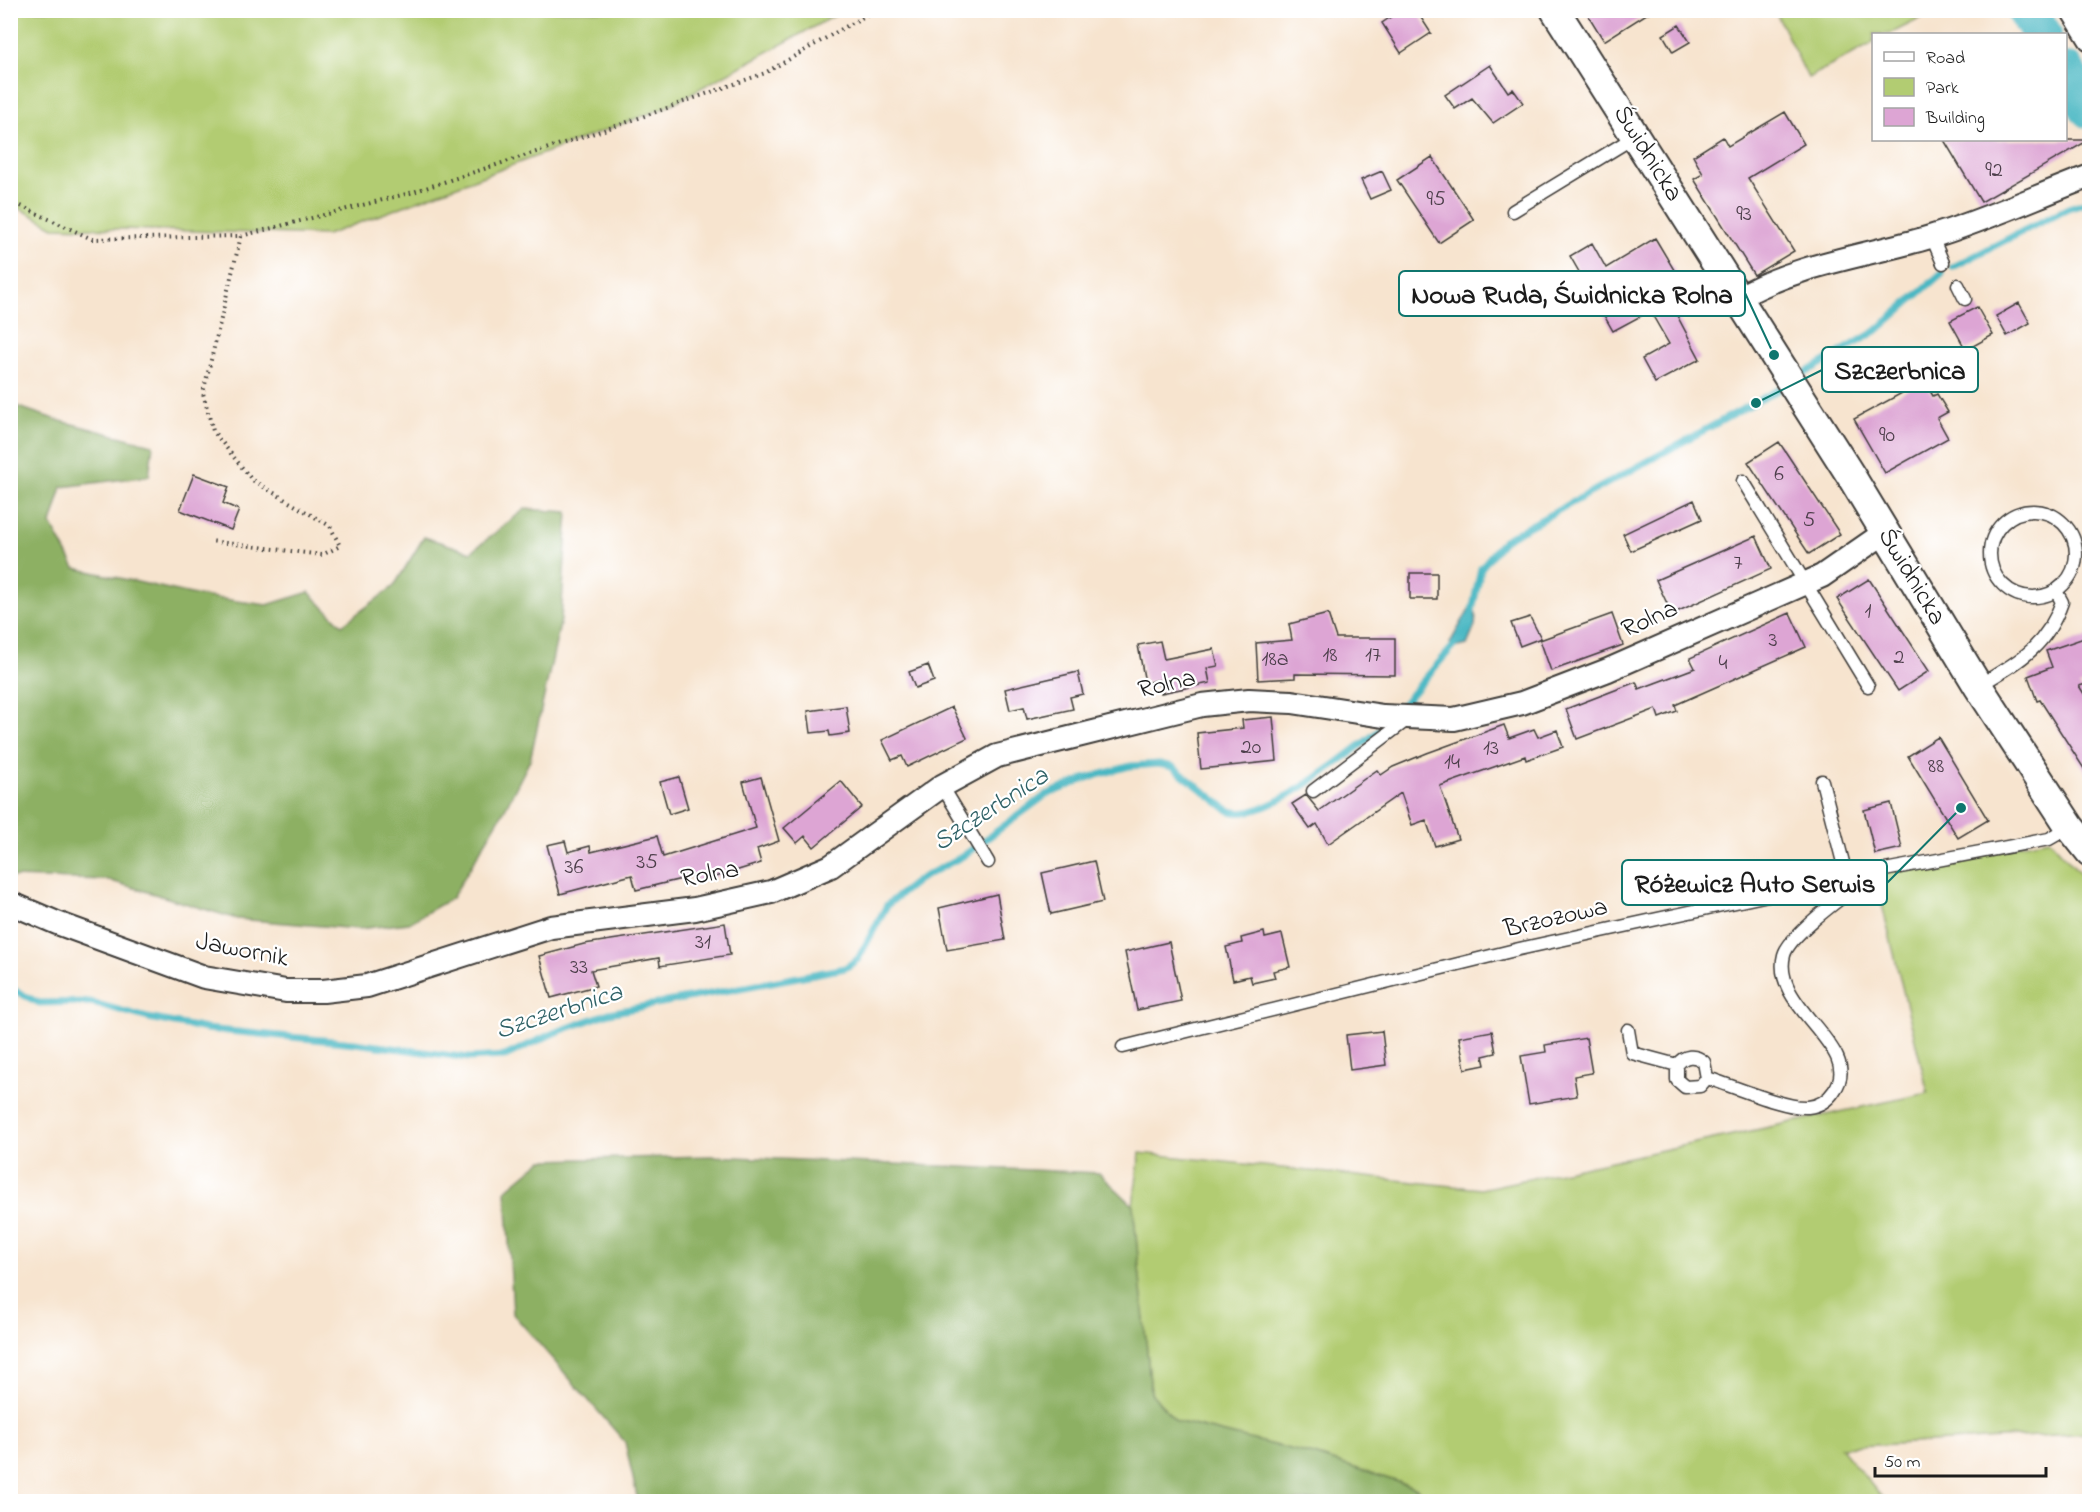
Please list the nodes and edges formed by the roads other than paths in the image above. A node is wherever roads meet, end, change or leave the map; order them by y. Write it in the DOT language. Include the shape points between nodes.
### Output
graph roads {
  1 [pos="1555,10"];
  2 [pos="2072,10"];
  3 [pos="2090,39"];
  4 [pos="1636,136"];
  5 [pos="2090,177"];
  6 [pos="1513,211"];
  7 [pos="1932,237"];
  8 [pos="1942,263"];
  9 [pos="1958,285"];
  10 [pos="1738,298"];
  11 [pos="1965,299"];
  12 [pos="1743,481"];
  13 [pos="1884,533"];
  14 [pos="1805,584"];
  15 [pos="2056,591"];
  16 [pos="1868,686"];
  17 [pos="1978,686"];
  18 [pos="1409,719"];
  19 [pos="1822,781"];
  20 [pos="942,786"];
  21 [pos="1313,790"];
  22 [pos="2070,827"];
  23 [pos="2090,852"];
  24 [pos="988,862"];
  25 [pos="1874,872"];
  26 [pos="1846,878"];
  27 [pos="10,903"];
  28 [pos="469,951"];
  29 [pos="1629,1030"];
  30 [pos="1123,1047"];
  31 [pos="1677,1065"];
  32 [pos="1707,1078"];
  1 -- 4 [label="street, Świdnicka"];
  2 -- 3 [label="street"];
  4 -- 6 [label="lane"];
  4 -- 10 [label="street, Świdnicka"];
  5 -- 7 [label="street"];
  7 -- 8 [label="lane"];
  7 -- 10 [label="street" via="1822,265 1762,285"];
  9 -- 11 [label="lane"];
  10 -- 13 [label="street, Świdnicka"];
  12 -- 14 [label="lane"];
  13 -- 14 [label="street, Rolna"];
  13 -- 17 [label="street, Świdnicka"];
  14 -- 16 [label="lane"];
  14 -- 18 [label="street, Rolna" via="1522,703 1454,719"];
  15 -- 15 [label="lane" via="2067,581 2076,561 2069,530 2044,512 2009,517 1991,541 1989,556 1997,577 2013,593 2027,597"];
  15 -- 17 [label="lane" via="2062,602 2055,623 2042,642"];
  17 -- 22 [label="street, Świdnicka"];
  18 -- 20 [label="street, Rolna" via="1292,702 1249,700 1202,705 997,756"];
  18 -- 21 [label="lane"];
  19 -- 26 [label="lane"];
  20 -- 24 [label="lane"];
  20 -- 28 [label="street, Rolna" via="831,867 771,892 695,909 551,927"];
  22 -- 23 [label="street, Świdnicka"];
  22 -- 25 [label="lane, Brzozowa" via="2049,839"];
  25 -- 26 [label="lane, Brzozowa"];
  25 -- 32 [label="lane" via="1800,933 1785,953 1782,965 1794,1002 1840,1062 1838,1087 1830,1097 1820,1104 1796,1106"];
  26 -- 30 [label="lane, Brzozowa" via="1520,949"];
  27 -- 28 [label="street, Jawornik" via="204,977 286,991 367,986"];
  29 -- 31 [label="lane" via="1632,1053"];
  31 -- 32 [label="lane" via="1689,1056 1700,1058 1707,1067"];
  31 -- 32 [label="lane" via="1675,1075 1685,1087 1700,1086"];
}
